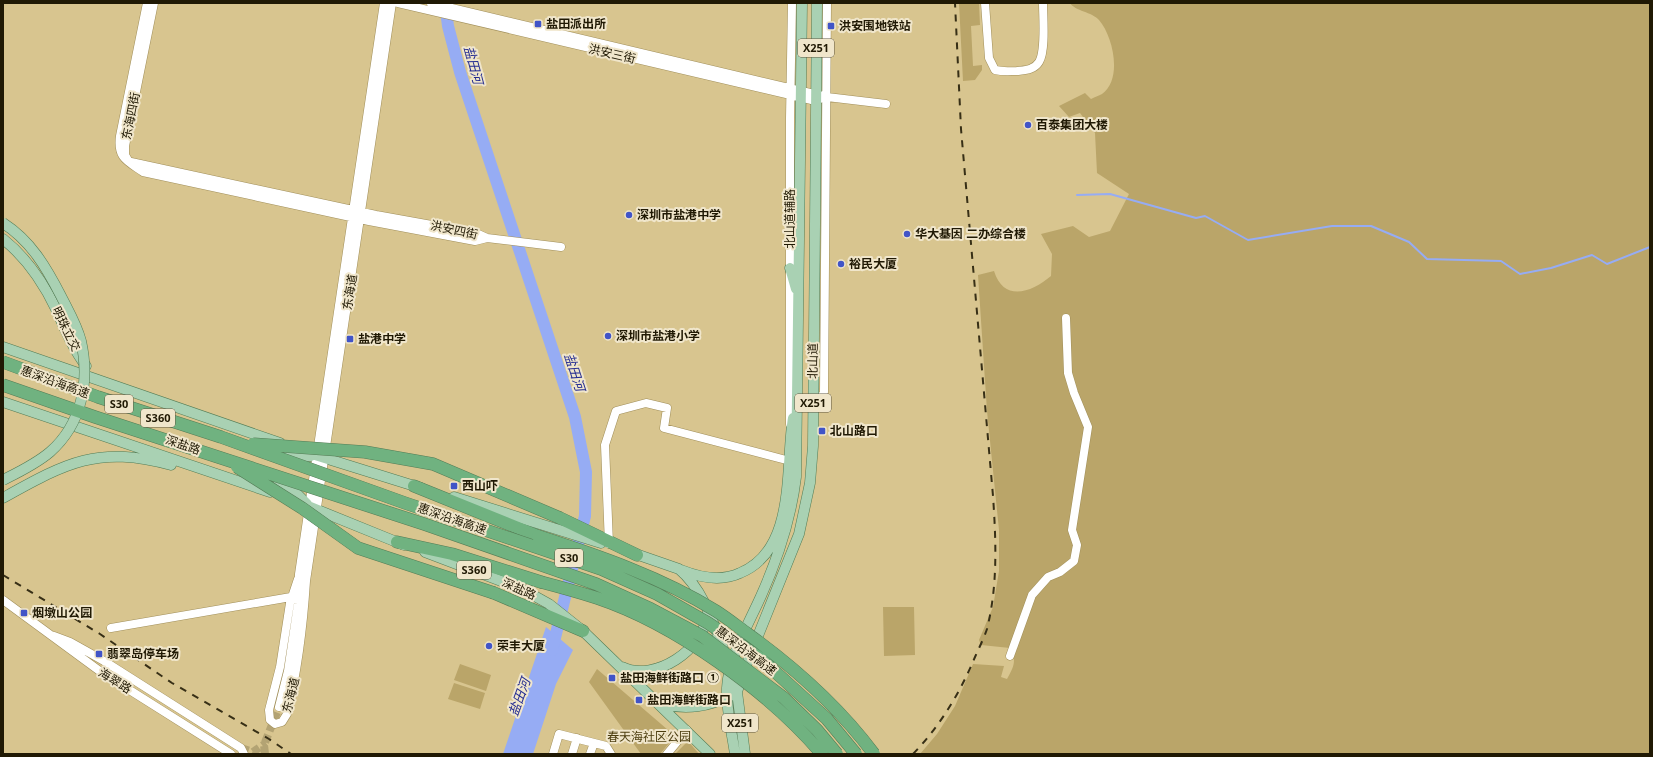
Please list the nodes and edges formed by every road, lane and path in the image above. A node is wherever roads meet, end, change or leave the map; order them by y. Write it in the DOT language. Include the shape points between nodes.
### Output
graph roads {
  1 [pos="147,3"];
  2 [pos="154,3"];
  3 [pos="384,3"];
  4 [pos="392,3"];
  5 [pos="398,3"];
  6 [pos="792,3"];
  7 [pos="802,3"];
  8 [pos="817,3"];
  9 [pos="827,3"];
  10 [pos="985,3"];
  11 [pos="1043,3"];
  12 [pos="430,7"];
  13 [pos="790,92"];
  14 [pos="801,94"];
  15 [pos="816,97"];
  16 [pos="827,97"];
  17 [pos="886,104"];
  18 [pos="128,161"];
  19 [pos="357,215"];
  20 [pos="3,224"];
  21 [pos="3,239"];
  22 [pos="561,247"];
  23 [pos="790,268"];
  24 [pos="799,299"];
  25 [pos="1066,318"];
  26 [pos="3,346"];
  27 [pos="3,363"];
  28 [pos="3,384"];
  29 [pos="798,386"];
  30 [pos="146,398"];
  31 [pos="3,402"];
  32 [pos="813,407"];
  33 [pos="790,434"];
  34 [pos="236,442"];
  35 [pos="220,456"];
  36 [pos="321,457"];
  37 [pos="790,461"];
  38 [pos="3,480"];
  39 [pos="251,485"];
  40 [pos="414,486"];
  41 [pos="3,498"];
  42 [pos="313,508"];
  43 [pos="563,524"];
  44 [pos="397,542"];
  45 [pos="608,544"];
  46 [pos="637,555"];
  47 [pos="679,569"];
  48 [pos="302,580"];
  49 [pos="291,597"];
  50 [pos="3,600"];
  51 [pos="707,608"];
  52 [pos="547,609"];
  53 [pos="111,628"];
  54 [pos="583,631"];
  55 [pos="48,634"];
  56 [pos="1010,656"];
  57 [pos="619,665"];
  58 [pos="731,668"];
  59 [pos="737,692"];
  60 [pos="727,698"];
  61 [pos="659,703"];
  62 [pos="279,707"];
  63 [pos="687,730"];
  64 [pos="577,738"];
  65 [pos="594,743"];
  66 [pos="610,753"];
  67 [pos="231,754"];
  68 [pos="244,754"];
  69 [pos="553,754"];
  70 [pos="572,754"];
  71 [pos="590,754"];
  72 [pos="667,754"];
  73 [pos="710,754"];
  74 [pos="735,754"];
  75 [pos="745,754"];
  76 [pos="822,754"];
  77 [pos="837,754"];
  78 [pos="856,754"];
  79 [pos="874,754"];
  1 -- 18 [label="street, 东海四街" via="119,143 121,155"];
  2 -- 18 [label="street, 东海四街" via="125,146"];
  3 -- 19 [label="street, 东海道"];
  4 -- 19 [label="street, 东海道"];
  5 -- 12 [label="street, 洪安三街"];
  6 -- 13 [label="street, 北山道辅路"];
  7 -- 14 [label="main road, 北山道 / X251"];
  8 -- 15 [label="main road, 北山道 / X251"];
  9 -- 16 [label="street"];
  10 -- 11 [label="street" via="989,58 996,70 1002,71 1033,68 1040,62"];
  12 -- 13 [label="street, 洪安三街" via="456,9"];
  12 -- 13 [label="street, 洪安三街" via="457,18"];
  13 -- 14 [label="street, 洪安三街"];
  13 -- 23 [label="street, 北山道辅路"];
  14 -- 15 [label="street, 洪安三街"];
  14 -- 24 [label="main road, 北山道 / X251"];
  15 -- 16 [label="street"];
  15 -- 32 [label="main road, 北山道 / X251"];
  16 -- 17 [label="street"];
  16 -- 32 [label="street" via="824,392 819,403"];
  18 -- 19 [label="street, 洪安四街" via="143,172"];
  19 -- 22 [label="street, 洪安四街" via="475,241 487,238"];
  19 -- 36 [label="street, 东海道"];
  20 -- 38 [label="main road, bridge" via="30,245 48,271 75,324 80,340 84,382 76,416 57,445 39,460"];
  21 -- 30 [label="main road, 明珠立交" via="28,262 39,277 74,350 88,370"];
  23 -- 24 [label="main road"];
  23 -- 33 [label="street, 北山道辅路"];
  24 -- 29 [label="main road, 北山道 / X251"];
  25 -- 56 [label="street" via="1068,373 1088,427 1072,530 1077,545 1074,561 1060,572 1048,577 1032,595"];
  26 -- 30 [label="main road, 深盐路 / S360"];
  27 -- 34 [label="highway, 惠深沿海高速 / S30, bridge"];
  27 -- 36 [label="main road, 深盐路 / S360" via="100,400 272,453"];
  28 -- 35 [label="highway, 惠深沿海高速 / S30, bridge" via="95,417"];
  28 -- 42 [label="main road, 深盐路" via="261,472 282,482"];
  29 -- 33 [label="main road"];
  29 -- 58 [label="main road, 北山道 / X251" via="797,461 790,516"];
  30 -- 36 [label="main road, 深盐路 / S360"];
  31 -- 39 [label="main road, 深盐路 / S360"];
  32 -- 59 [label="main road, 北山道 / X251" via="810,483 802,522"];
  33 -- 37 [label="main road"];
  34 -- 43 [label="highway, bridge" via="365,452 433,464"];
  34 -- 78 [label="highway, 惠深沿海高速 / S30, bridge" via="412,506 601,569 658,594 708,623 760,658 827,719"];
  35 -- 52 [label="highway, bridge" via="302,508 358,548"];
  35 -- 77 [label="highway, 惠深沿海高速 / S30, bridge" via="596,584 651,609 702,636 753,673 784,698"];
  36 -- 40 [label="main road, 深盐路 / S360"];
  36 -- 42 [label="street, 东海道"];
  37 -- 45 [label="street" via="664,428 667,408 646,403 616,411 605,445"];
  37 -- 47 [label="main road" via="787,492 780,522 771,546 760,561 744,572 723,578 700,576"];
  39 -- 41 [label="main road" via="156,461 127,456 102,456 70,464"];
  39 -- 42 [label="main road, 深盐路 / S360"];
  40 -- 43 [label="main road, 深盐路 / S360"];
  40 -- 79 [label="highway, bridge" via="538,536 604,558 716,611 804,677 836,709"];
  42 -- 44 [label="main road, 深盐路 / S360"];
  42 -- 48 [label="street, 东海道"];
  43 -- 45 [label="main road, S360"];
  43 -- 45 [label="highway" via="593,534"];
  44 -- 52 [label="main road, 深盐路 / S360" via="522,589"];
  44 -- 76 [label="highway, bridge" via="452,554 597,598 647,619 695,647 745,683 776,708"];
  45 -- 46 [label="highway"];
  46 -- 47 [label="main road"];
  47 -- 51 [label="main road" via="692,583"];
  48 -- 49 [label="street, 东海道"];
  48 -- 49 [label="street, 东海道" via="305,612 295,682 285,719 275,724 270,720 269,710 280,671"];
  48 -- 62 [label="street, 东海道" via="288,671"];
  49 -- 53 [label="street"];
  50 -- 55 [label="street, 海翠路"];
  51 -- 57 [label="main road" via="701,634 674,660 656,668 642,670 627,669"];
  51 -- 58 [label="main road"];
  52 -- 54 [label="highway"];
  54 -- 57 [label="main road"];
  55 -- 67 [label="street, 海翠路" via="100,672"];
  55 -- 68 [label="street, 海翠路" via="70,642 104,661 241,748"];
  57 -- 61 [label="main road"];
  58 -- 59 [label="main road"];
  58 -- 60 [label="main road, 北山道 / X251" via="726,687"];
  59 -- 60 [label="main road"];
  59 -- 75 [label="main road, 北山道 / X251"];
  60 -- 61 [label="main road" via="707,705 684,708"];
  60 -- 74 [label="main road, 北山道 / X251"];
  61 -- 63 [label="main road"];
  63 -- 72 [label="street"];
  63 -- 73 [label="main road"];
  64 -- 65 [label="street"];
  64 -- 69 [label="street" via="559,734"];
  64 -- 70 [label="street"];
  65 -- 66 [label="street" via="606,746"];
  65 -- 71 [label="street"];
}
